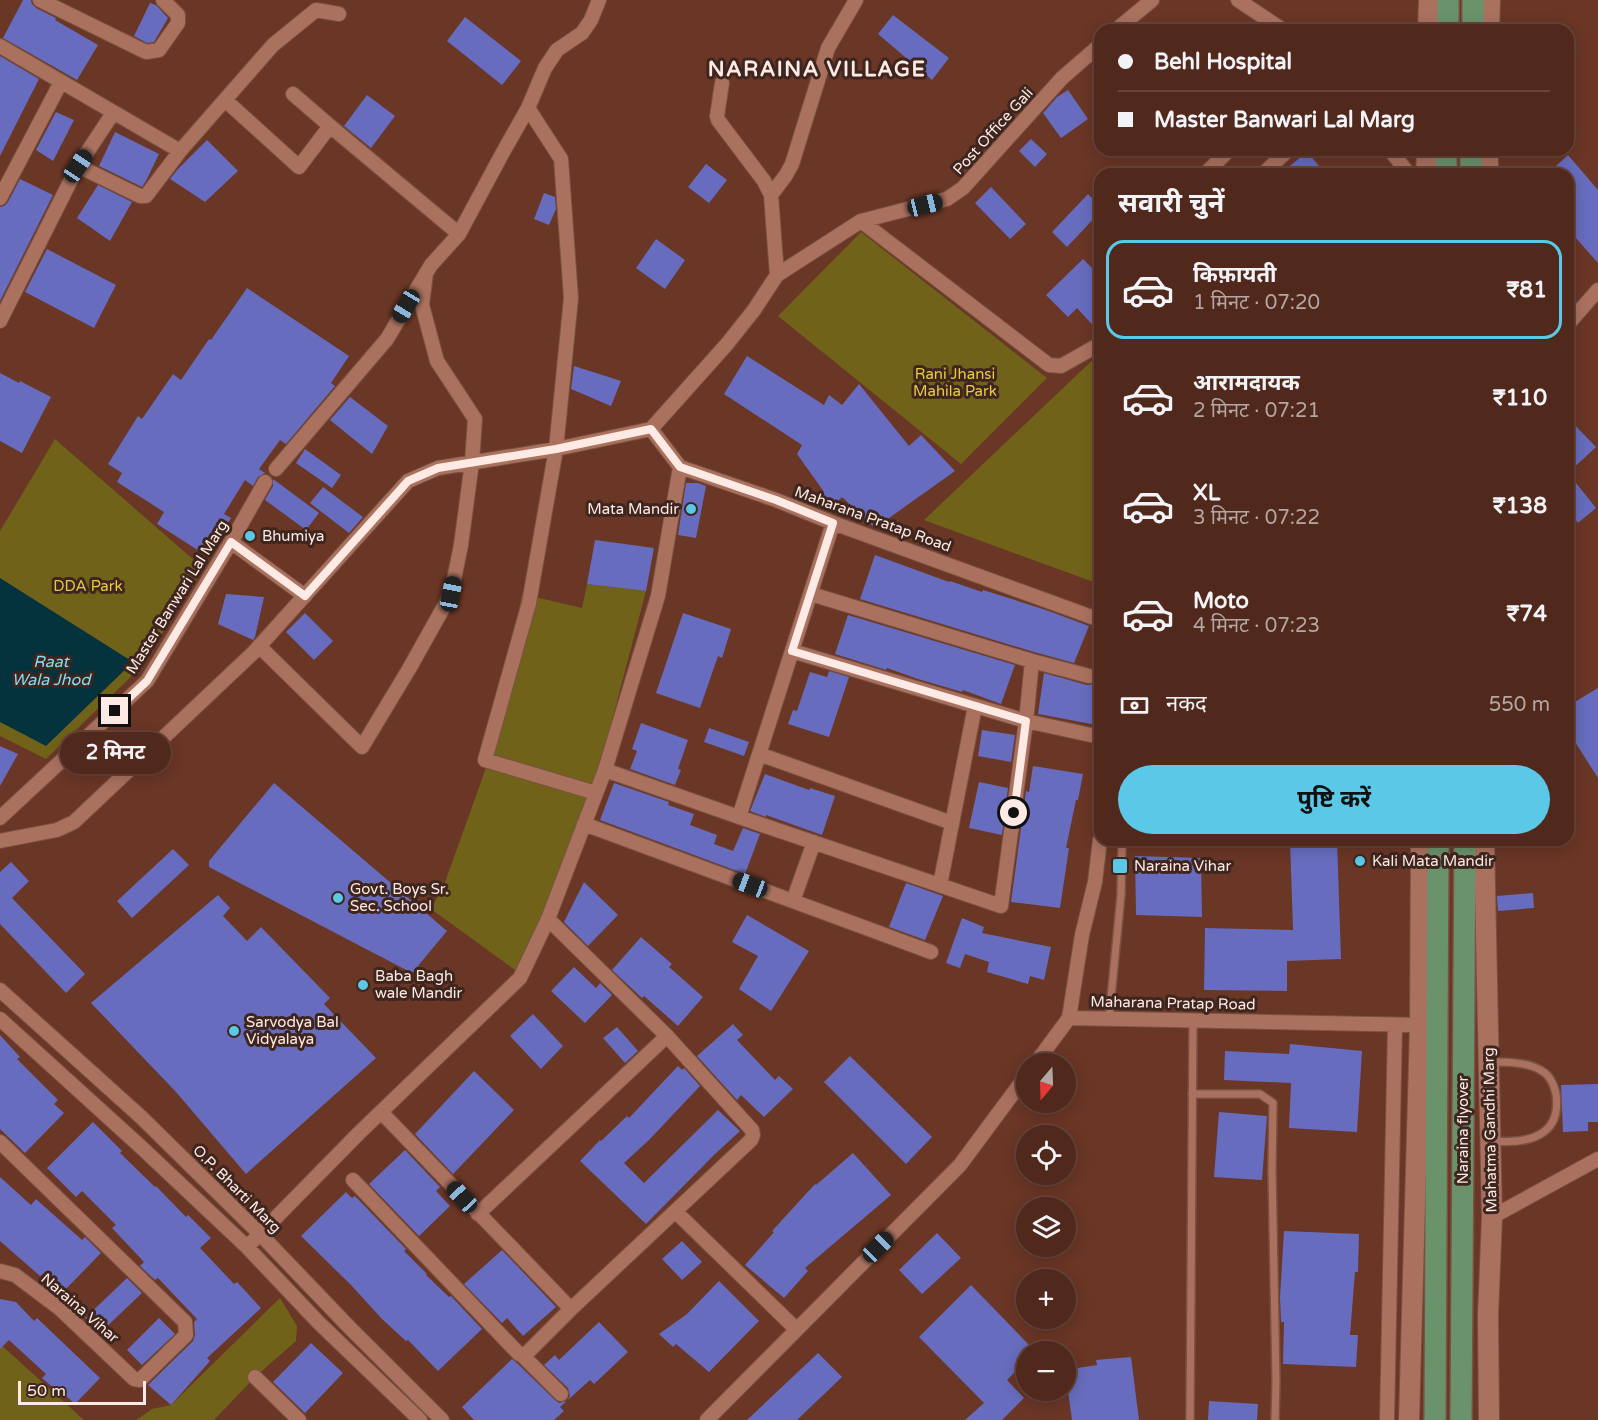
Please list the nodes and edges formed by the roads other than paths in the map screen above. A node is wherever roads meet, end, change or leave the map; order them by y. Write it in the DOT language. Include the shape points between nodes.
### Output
graph roads {
  1 [pos="40,0"];
  2 [pos="163,0"];
  3 [pos="598,0"];
  4 [pos="855,0"];
  5 [pos="1238,0"];
  6 [pos="1429,0"];
  7 [pos="1448,0"];
  8 [pos="1473,0"];
  9 [pos="1490,0"];
  10 [pos="1150,1"];
  11 [pos="339,14"];
  12 [pos="1123,24"];
  13 [pos="1274,24"];
  14 [pos="1428,24"];
  15 [pos="1448,24"];
  16 [pos="1473,24"];
  17 [pos="1489,24"];
  18 [pos="0,46"];
  19 [pos="1094,50"];
  20 [pos="61,82"];
  21 [pos="722,83"];
  22 [pos="293,94"];
  23 [pos="225,100"];
  24 [pos="528,108"];
  25 [pos="113,113"];
  26 [pos="330,126"];
  27 [pos="180,152"];
  28 [pos="1223,156"];
  29 [pos="1282,156"];
  30 [pos="1395,156"];
  31 [pos="78,166"];
  32 [pos="1210,168"];
  33 [pos="1269,168"];
  34 [pos="1404,168"];
  35 [pos="771,195"];
  36 [pos="0,198"];
  37 [pos="861,221"];
  38 [pos="459,234"];
  39 [pos="426,273"];
  40 [pos="777,275"];
  41 [pos="1598,290"];
  42 [pos="1574,317"];
  43 [pos="0,321"];
  44 [pos="1094,346"];
  45 [pos="651,429"];
  46 [pos="556,449"];
  47 [pos="472,462"];
  48 [pos="680,467"];
  49 [pos="276,469"];
  50 [pos="265,482"];
  51 [pos="833,523"];
  52 [pos="231,542"];
  53 [pos="811,594"];
  54 [pos="305,596"];
  55 [pos="1094,619"];
  56 [pos="259,646"];
  57 [pos="792,651"];
  58 [pos="1032,661"];
  59 [pos="1089,676"];
  60 [pos="975,706"];
  61 [pos="1026,721"];
  62 [pos="1094,736"];
  63 [pos="759,754"];
  64 [pos="605,770"];
  65 [pos="596,794"];
  66 [pos="738,817"];
  67 [pos="0,818"];
  68 [pos="952,823"];
  69 [pos="584,824"];
  70 [pos="0,841"];
  71 [pos="814,842"];
  72 [pos="1099,846"];
  73 [pos="1122,846"];
  74 [pos="1421,846"];
  75 [pos="1438,846"];
  76 [pos="1465,846"];
  77 [pos="1484,846"];
  78 [pos="940,885"];
  79 [pos="793,901"];
  80 [pos="548,919"];
  81 [pos="931,952"];
  82 [pos="0,990"];
  83 [pos="1069,1018"];
  84 [pos="1109,1018"];
  85 [pos="0,1019"];
  86 [pos="1193,1020"];
  87 [pos="1395,1025"];
  88 [pos="1420,1025"];
  89 [pos="667,1036"];
  90 [pos="1043,1053"];
  91 [pos="1489,1062"];
  92 [pos="1016,1089"];
  93 [pos="1192,1094"];
  94 [pos="382,1113"];
  95 [pos="1490,1141"];
  96 [pos="0,1142"];
  97 [pos="1598,1159"];
  98 [pos="353,1180"];
  99 [pos="676,1212"];
  100 [pos="478,1214"];
  101 [pos="1492,1217"];
  102 [pos="260,1234"];
  103 [pos="247,1247"];
  104 [pos="0,1271"];
  105 [pos="571,1309"];
  106 [pos="796,1329"];
  107 [pos="522,1355"];
  108 [pos="255,1377"];
  109 [pos="561,1394"];
  110 [pos="299,1420"];
  111 [pos="420,1420"];
  112 [pos="442,1420"];
  113 [pos="706,1420"];
  114 [pos="1190,1420"];
  115 [pos="1275,1420"];
  116 [pos="1387,1420"];
  117 [pos="1409,1420"];
  118 [pos="1435,1420"];
  119 [pos="1461,1420"];
  120 [pos="1489,1420"];
  1 -- 2 [label="street" via="146,52 159,50 178,23 178,15"];
  3 -- 24 [label="street" via="582,33 557,50 545,68"];
  4 -- 35 [label="street" via="828,48 792,164"];
  5 -- 13 [label="street"];
  6 -- 14 [label="main road"];
  7 -- 15 [label="main road"];
  8 -- 16 [label="main road"];
  9 -- 17 [label="main road"];
  10 -- 12 [label="street"];
  11 -- 23 [label="street" via="316,10 273,45"];
  18 -- 20 [label="street"];
  19 -- 37 [label="street, Post Office Gali" via="1062,78 963,188 947,200"];
  20 -- 25 [label="street"];
  20 -- 36 [label="street"];
  21 -- 35 [label="street" via="718,120"];
  22 -- 26 [label="street"];
  23 -- 26 [label="street" via="299,167"];
  23 -- 27 [label="street"];
  24 -- 38 [label="street"];
  24 -- 46 [label="street" via="561,159 571,298"];
  25 -- 27 [label="street"];
  25 -- 31 [label="street"];
  26 -- 38 [label="street"];
  27 -- 31 [label="street" via="146,196"];
  28 -- 32 [label="street"];
  29 -- 33 [label="street"];
  30 -- 34 [label="street"];
  31 -- 43 [label="street"];
  35 -- 40 [label="street"];
  37 -- 40 [label="street, Post Office Gali"];
  37 -- 44 [label="street" via="1049,365 1061,366"];
  38 -- 39 [label="street"];
  39 -- 47 [label="street" via="422,305 437,361 475,419"];
  39 -- 49 [label="street" via="387,339"];
  40 -- 45 [label="street" via="727,344"];
  41 -- 42 [label="street"];
  45 -- 46 [label="street"];
  45 -- 48 [label="street"];
  46 -- 47 [label="street"];
  46 -- 65 [label="street" via="529,603 485,760"];
  47 -- 54 [label="street" via="438,468 408,481"];
  47 -- 56 [label="street" via="451,594 362,747"];
  48 -- 51 [label="street, Maharana Pratap Road"];
  48 -- 64 [label="street" via="658,596"];
  50 -- 52 [label="street, Master Banwari Lal Marg"];
  51 -- 53 [label="street"];
  51 -- 55 [label="street, Maharana Pratap Road"];
  52 -- 54 [label="street"];
  52 -- 67 [label="street, Master Banwari Lal Marg" via="147,681"];
  53 -- 57 [label="street"];
  53 -- 58 [label="street"];
  54 -- 56 [label="street"];
  56 -- 70 [label="street" via="74,822 57,830"];
  57 -- 60 [label="street"];
  57 -- 63 [label="street"];
  58 -- 59 [label="street"];
  58 -- 61 [label="street"];
  60 -- 61 [label="street"];
  60 -- 68 [label="street"];
  61 -- 62 [label="street"];
  61 -- 78 [label="street" via="1001,906"];
  63 -- 66 [label="street"];
  63 -- 68 [label="street"];
  64 -- 65 [label="street"];
  64 -- 66 [label="street"];
  65 -- 69 [label="street"];
  66 -- 71 [label="street"];
  68 -- 78 [label="street"];
  69 -- 79 [label="street"];
  69 -- 80 [label="street"];
  71 -- 78 [label="street"];
  71 -- 79 [label="street"];
  72 -- 83 [label="street, Maharana Pratap Road"];
  73 -- 84 [label="lane"];
  74 -- 88 [label="main road"];
  75 -- 118 [label="main road, Naraina flyover"];
  76 -- 119 [label="main road, Naraina flyover"];
  77 -- 91 [label="main road, Mahatma Gandhi Marg"];
  79 -- 81 [label="street"];
  80 -- 89 [label="street"];
  80 -- 94 [label="street" via="520,978"];
  82 -- 102 [label="street, O.P. Bharti Marg" via="141,1117"];
  83 -- 84 [label="street, Maharana Pratap Road"];
  83 -- 90 [label="street"];
  84 -- 86 [label="street, Maharana Pratap Road"];
  85 -- 103 [label="street"];
  86 -- 87 [label="street, Maharana Pratap Road"];
  86 -- 93 [label="lane"];
  87 -- 88 [label="street, Maharana Pratap Road"];
  87 -- 116 [label="street"];
  88 -- 117 [label="main road"];
  89 -- 99 [label="street" via="750,1126 753,1135"];
  89 -- 100 [label="street"];
  91 -- 95 [label="main road, Mahatma Gandhi Marg"];
  91 -- 95 [label="lane" via="1523,1064 1543,1071 1554,1083 1556,1099 1556,1116 1550,1128 1521,1140"];
  92 -- 106 [label="street" via="960,1165"];
  93 -- 114 [label="lane"];
  93 -- 115 [label="lane" via="1260,1094 1273,1103"];
  94 -- 100 [label="street"];
  94 -- 102 [label="street"];
  95 -- 101 [label="main road, Mahatma Gandhi Marg"];
  96 -- 104 [label="street, Naraina Vihar" via="185,1322 186,1335 140,1380 134,1378 59,1308 15,1275"];
  97 -- 101 [label="street"];
  98 -- 107 [label="street"];
  99 -- 105 [label="street"];
  99 -- 106 [label="street"];
  100 -- 105 [label="street"];
  101 -- 120 [label="main road, Mahatma Gandhi Marg"];
  102 -- 103 [label="street"];
  102 -- 112 [label="street, O.P. Bharti Marg"];
  103 -- 111 [label="street"];
  105 -- 107 [label="street"];
  106 -- 113 [label="street"];
  107 -- 109 [label="street"];
  108 -- 110 [label="street"];
}
